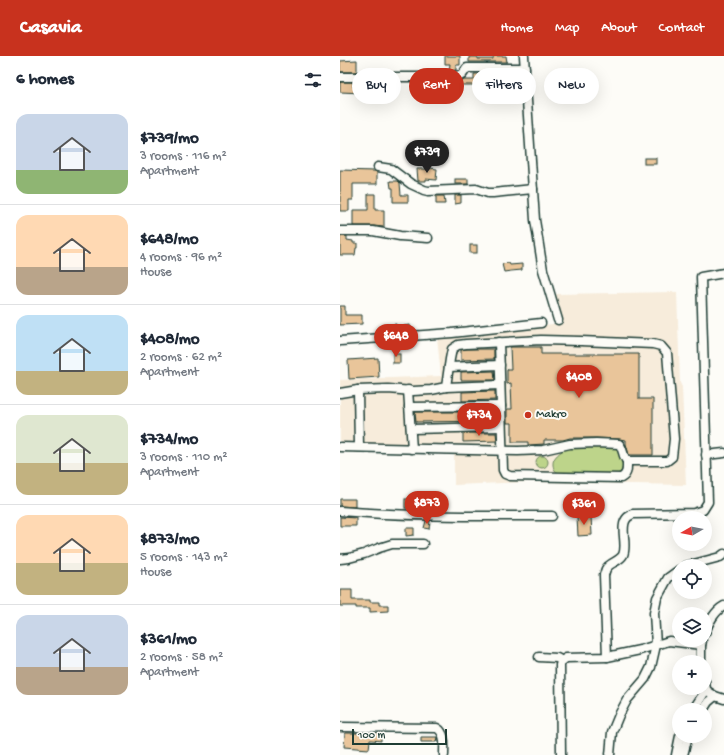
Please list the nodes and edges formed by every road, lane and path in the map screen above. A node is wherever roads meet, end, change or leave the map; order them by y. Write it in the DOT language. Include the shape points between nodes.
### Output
graph roads {
  1 [pos="524,56"];
  2 [pos="472,68"];
  3 [pos="525,68"];
  4 [pos="340,77"];
  5 [pos="527,104"];
  6 [pos="378,167"];
  7 [pos="533,190"];
  8 [pos="340,231"];
  9 [pos="428,238"];
  10 [pos="724,273"];
  11 [pos="558,320"];
  12 [pos="541,323"];
  13 [pos="340,341"];
  14 [pos="499,342"];
  15 [pos="500,365"];
  16 [pos="449,367"];
  17 [pos="500,385"];
  18 [pos="446,387"];
  19 [pos="358,390"];
  20 [pos="408,390"];
  21 [pos="340,392"];
  22 [pos="501,406"];
  23 [pos="409,407"];
  24 [pos="501,427"];
  25 [pos="411,429"];
  26 [pos="340,447"];
  27 [pos="359,447"];
  28 [pos="412,448"];
  29 [pos="502,450"];
  30 [pos="724,453"];
  31 [pos="706,454"];
  32 [pos="627,461"];
  33 [pos="340,510"];
  34 [pos="552,516"];
  35 [pos="423,544"];
  36 [pos="724,554"];
  37 [pos="340,559"];
  38 [pos="712,559"];
  39 [pos="672,575"];
  40 [pos="724,606"];
  41 [pos="712,619"];
  42 [pos="672,641"];
  43 [pos="656,645"];
  44 [pos="539,657"];
  45 [pos="607,657"];
  46 [pos="562,661"];
  47 [pos="712,694"];
  48 [pos="715,696"];
  49 [pos="724,699"];
  50 [pos="707,703"];
  51 [pos="340,727"];
  52 [pos="679,743"];
  53 [pos="686,743"];
  54 [pos="444,755"];
  55 [pos="561,755"];
  56 [pos="610,755"];
  57 [pos="676,755"];
  58 [pos="683,755"];
  1 -- 3 [label="street"];
  2 -- 4 [label="street" via="467,68 462,75 448,77"];
  5 -- 7 [label="street"];
  6 -- 7 [label="street" via="391,169 418,188 428,191 476,189 494,193"];
  7 -- 11 [label="street" via="543,270"];
  8 -- 9 [label="street" via="373,231"];
  10 -- 31 [label="street" via="701,277"];
  12 -- 13 [label="street" via="452,333"];
  14 -- 15 [label="street"];
  14 -- 16 [label="street" via="458,345 452,349"];
  14 -- 32 [label="street" via="541,340 661,346 667,353 674,439 672,457 667,461"];
  15 -- 16 [label="street"];
  15 -- 17 [label="street"];
  16 -- 18 [label="street"];
  17 -- 18 [label="street"];
  17 -- 22 [label="street"];
  18 -- 20 [label="street"];
  19 -- 20 [label="street"];
  19 -- 21 [label="street"];
  19 -- 27 [label="street"];
  20 -- 23 [label="street"];
  22 -- 23 [label="street"];
  22 -- 24 [label="street"];
  23 -- 25 [label="street"];
  24 -- 25 [label="street"];
  24 -- 29 [label="street"];
  25 -- 28 [label="street"];
  26 -- 27 [label="street"];
  27 -- 28 [label="street"];
  28 -- 29 [label="street"];
  29 -- 32 [label="street" via="543,450 596,442 620,444 624,459"];
  29 -- 32 [label="street" via="503,470 510,476 621,478 625,476"];
  30 -- 31 [label="street"];
  31 -- 45 [label="street" via="708,502 703,510 694,513 632,514 624,523 623,555 606,569 604,575"];
  33 -- 34 [label="street" via="379,514"];
  35 -- 37 [label="street" via="392,544"];
  36 -- 38 [label="street"];
  39 -- 43 [label="street" via="657,598 654,613"];
  40 -- 41 [label="street"];
  42 -- 43 [label="street"];
  43 -- 45 [label="street"];
  43 -- 56 [label="street" via="651,667 645,679 627,700 619,715 612,732"];
  44 -- 46 [label="street" via="557,658"];
  45 -- 46 [label="street" via="566,658"];
  46 -- 55 [label="street"];
  47 -- 48 [label="street"];
  48 -- 49 [label="street"];
  48 -- 50 [label="street"];
  51 -- 54 [label="street" via="437,728 443,734"];
  52 -- 57 [label="street"];
  53 -- 58 [label="street"];
}
